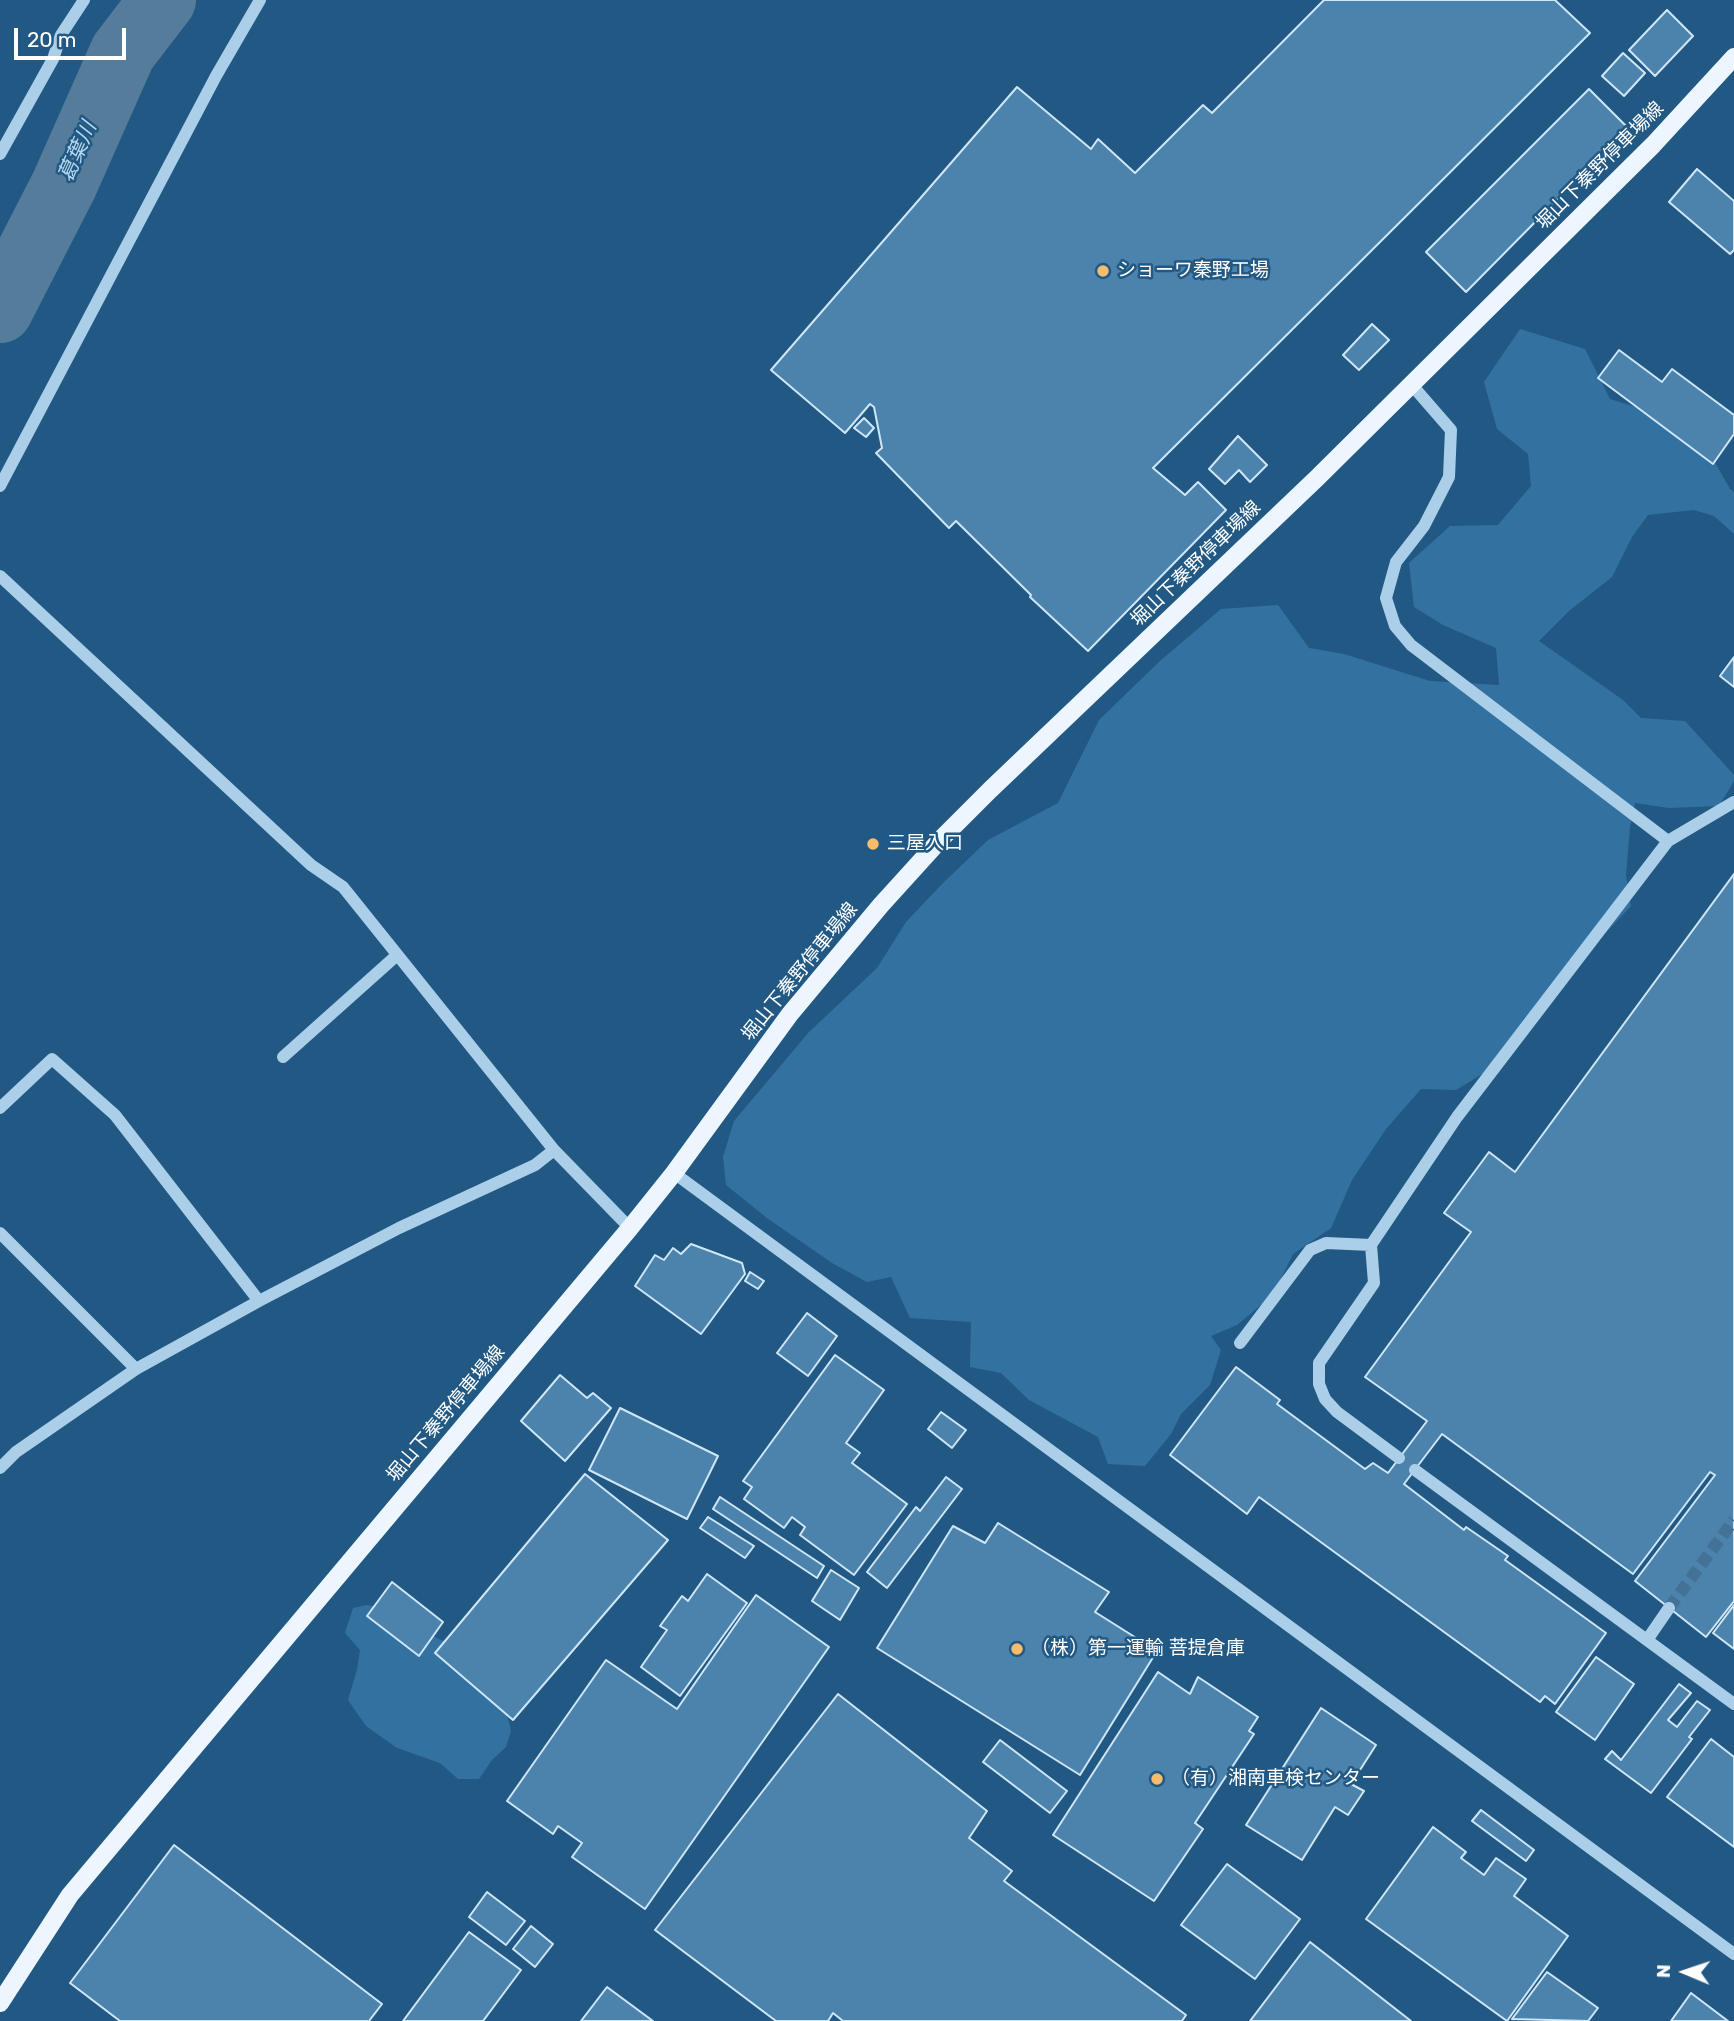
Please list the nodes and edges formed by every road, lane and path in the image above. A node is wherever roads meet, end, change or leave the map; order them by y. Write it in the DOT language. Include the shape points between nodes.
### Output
graph roads {
  1 [pos="85,0"];
  2 [pos="260,0"];
  3 [pos="1734,57"];
  4 [pos="0,154"];
  5 [pos="1411,384"];
  6 [pos="0,486"];
  7 [pos="0,576"];
  8 [pos="1734,802"];
  9 [pos="1668,841"];
  10 [pos="396,956"];
  11 [pos="284,1057"];
  12 [pos="0,1108"];
  13 [pos="554,1150"];
  14 [pos="674,1173"];
  15 [pos="630,1228"];
  16 [pos="0,1233"];
  17 [pos="1371,1245"];
  18 [pos="259,1301"];
  19 [pos="1240,1343"];
  20 [pos="136,1369"];
  21 [pos="1399,1458"];
  22 [pos="0,1468"];
  23 [pos="1415,1470"];
  24 [pos="1670,1608"];
  25 [pos="1647,1640"];
  26 [pos="1734,1703"];
  27 [pos="1734,1954"];
  28 [pos="0,2003"];
  1 -- 4 [label="street" via="61,35 53,59"];
  2 -- 6 [label="street"];
  3 -- 5 [label="main road, 堀山下秦野停車場線" via="1653,145"];
  5 -- 9 [label="street" via="1451,430 1449,477 1424,526 1396,562 1386,598 1395,626 1411,645"];
  5 -- 14 [label="main road, 堀山下秦野停車場線" via="940,840 790,1014"];
  7 -- 10 [label="street" via="311,865 344,887"];
  8 -- 9 [label="street"];
  9 -- 17 [label="street" via="1457,1117"];
  10 -- 11 [label="street"];
  10 -- 13 [label="street"];
  12 -- 18 [label="street" via="52,1059 115,1115"];
  13 -- 15 [label="street"];
  13 -- 18 [label="street" via="535,1166 399,1228"];
  14 -- 15 [label="main road, 堀山下秦野停車場線"];
  14 -- 27 [label="street"];
  15 -- 28 [label="main road, 堀山下秦野停車場線" via="69,1895"];
  16 -- 20 [label="street"];
  17 -- 19 [label="street" via="1326,1243 1310,1250"];
  17 -- 21 [label="street" via="1374,1283 1319,1363 1318,1384 1337,1412"];
  18 -- 20 [label="street"];
  20 -- 22 [label="street" via="16,1452"];
  23 -- 25 [label="street"];
  24 -- 25 [label="street"];
  25 -- 26 [label="street"];
}
